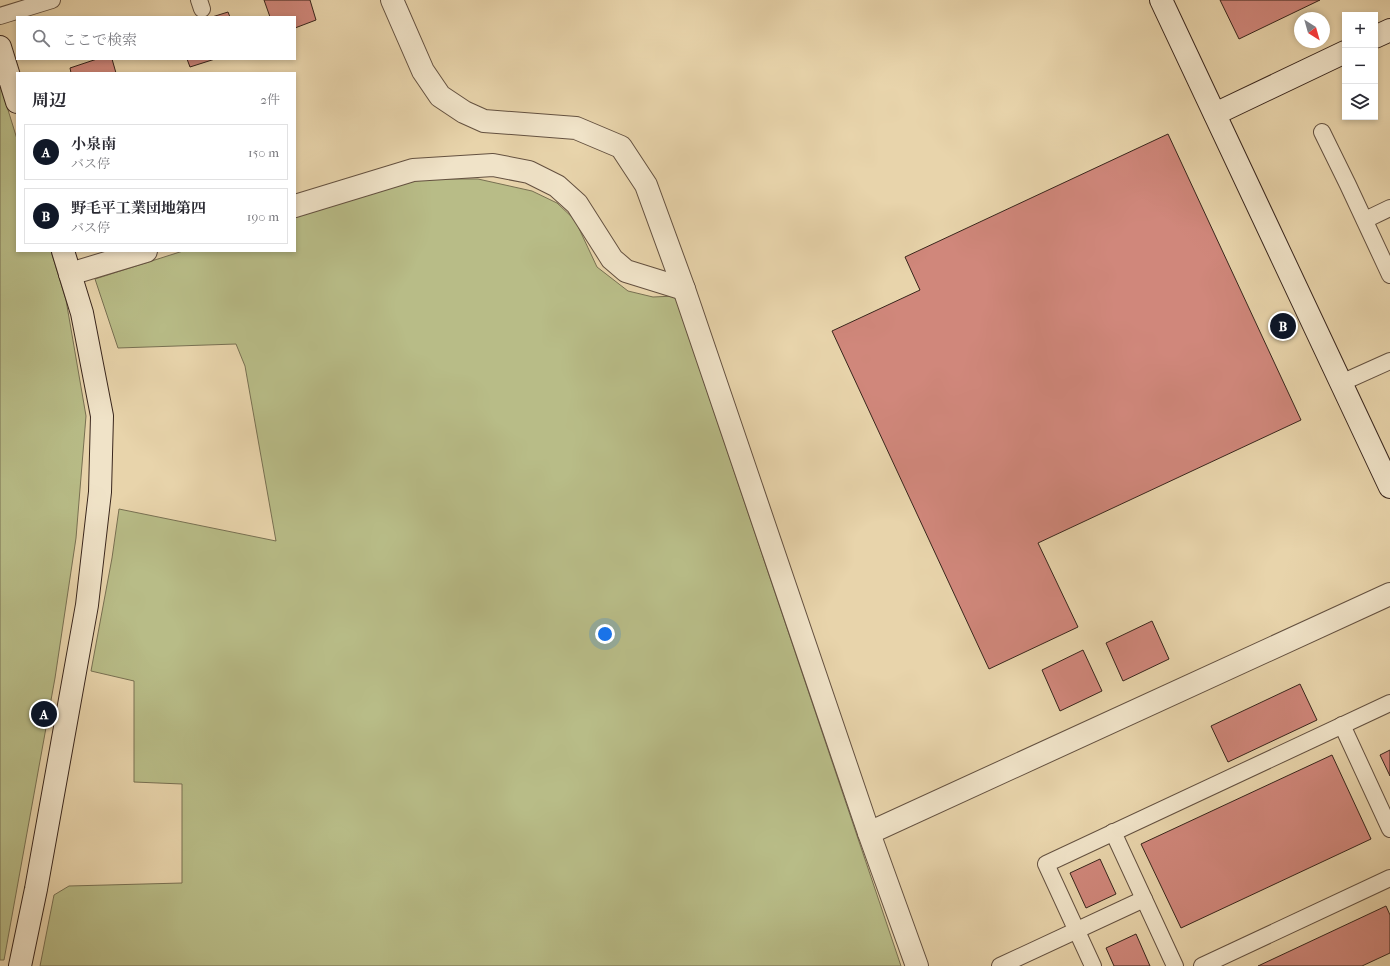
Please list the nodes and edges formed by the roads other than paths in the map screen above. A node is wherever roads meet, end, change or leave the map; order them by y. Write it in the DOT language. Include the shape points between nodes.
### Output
graph roads {
  1 [pos="52,0"];
  2 [pos="392,0"];
  3 [pos="1161,0"];
  4 [pos="0,16"];
  5 [pos="1390,30"];
  6 [pos="1378,36"];
  7 [pos="0,47"];
  8 [pos="1342,53"];
  9 [pos="16,99"];
  10 [pos="1215,114"];
  11 [pos="1322,132"];
  12 [pos="296,206"];
  13 [pos="1390,208"];
  14 [pos="1365,220"];
  15 [pos="63,252"];
  16 [pos="143,252"];
  17 [pos="70,274"];
  18 [pos="1390,275"];
  19 [pos="684,289"];
  20 [pos="1390,361"];
  21 [pos="1341,383"];
  22 [pos="1390,487"];
  23 [pos="1390,594"];
  24 [pos="1390,703"];
  25 [pos="1342,725"];
  26 [pos="1390,829"];
  27 [pos="1113,832"];
  28 [pos="869,833"];
  29 [pos="1390,878"];
  30 [pos="1144,899"];
  31 [pos="1076,930"];
  32 [pos="20,966"];
  33 [pos="917,966"];
  34 [pos="1000,966"];
  35 [pos="1093,966"];
  36 [pos="1175,966"];
  37 [pos="1202,966"];
  1 -- 4 [label="lane"];
  2 -- 19 [label="street" via="423,70 440,96 464,112 484,121 576,128 622,147 646,185"];
  3 -- 10 [label="street"];
  5 -- 6 [label="street"];
  7 -- 9 [label="street"];
  8 -- 10 [label="street"];
  10 -- 21 [label="street"];
  11 -- 14 [label="lane"];
  12 -- 19 [label="street" via="413,170 493,165 529,172 557,186 577,204 612,259 626,271"];
  13 -- 14 [label="lane"];
  14 -- 18 [label="lane"];
  15 -- 17 [label="street"];
  16 -- 17 [label="street"];
  17 -- 32 [label="street" via="82,312 102,416 100,492 87,605"];
  19 -- 28 [label="street"];
  20 -- 21 [label="lane"];
  21 -- 22 [label="street"];
  23 -- 28 [label="street"];
  24 -- 25 [label="lane"];
  25 -- 26 [label="lane"];
  25 -- 27 [label="lane"];
  27 -- 30 [label="lane"];
  27 -- 31 [label="lane" via="1046,864"];
  28 -- 33 [label="street"];
  29 -- 37 [label="lane"];
  30 -- 31 [label="lane"];
  30 -- 36 [label="lane"];
  31 -- 34 [label="lane"];
  31 -- 35 [label="lane"];
}
